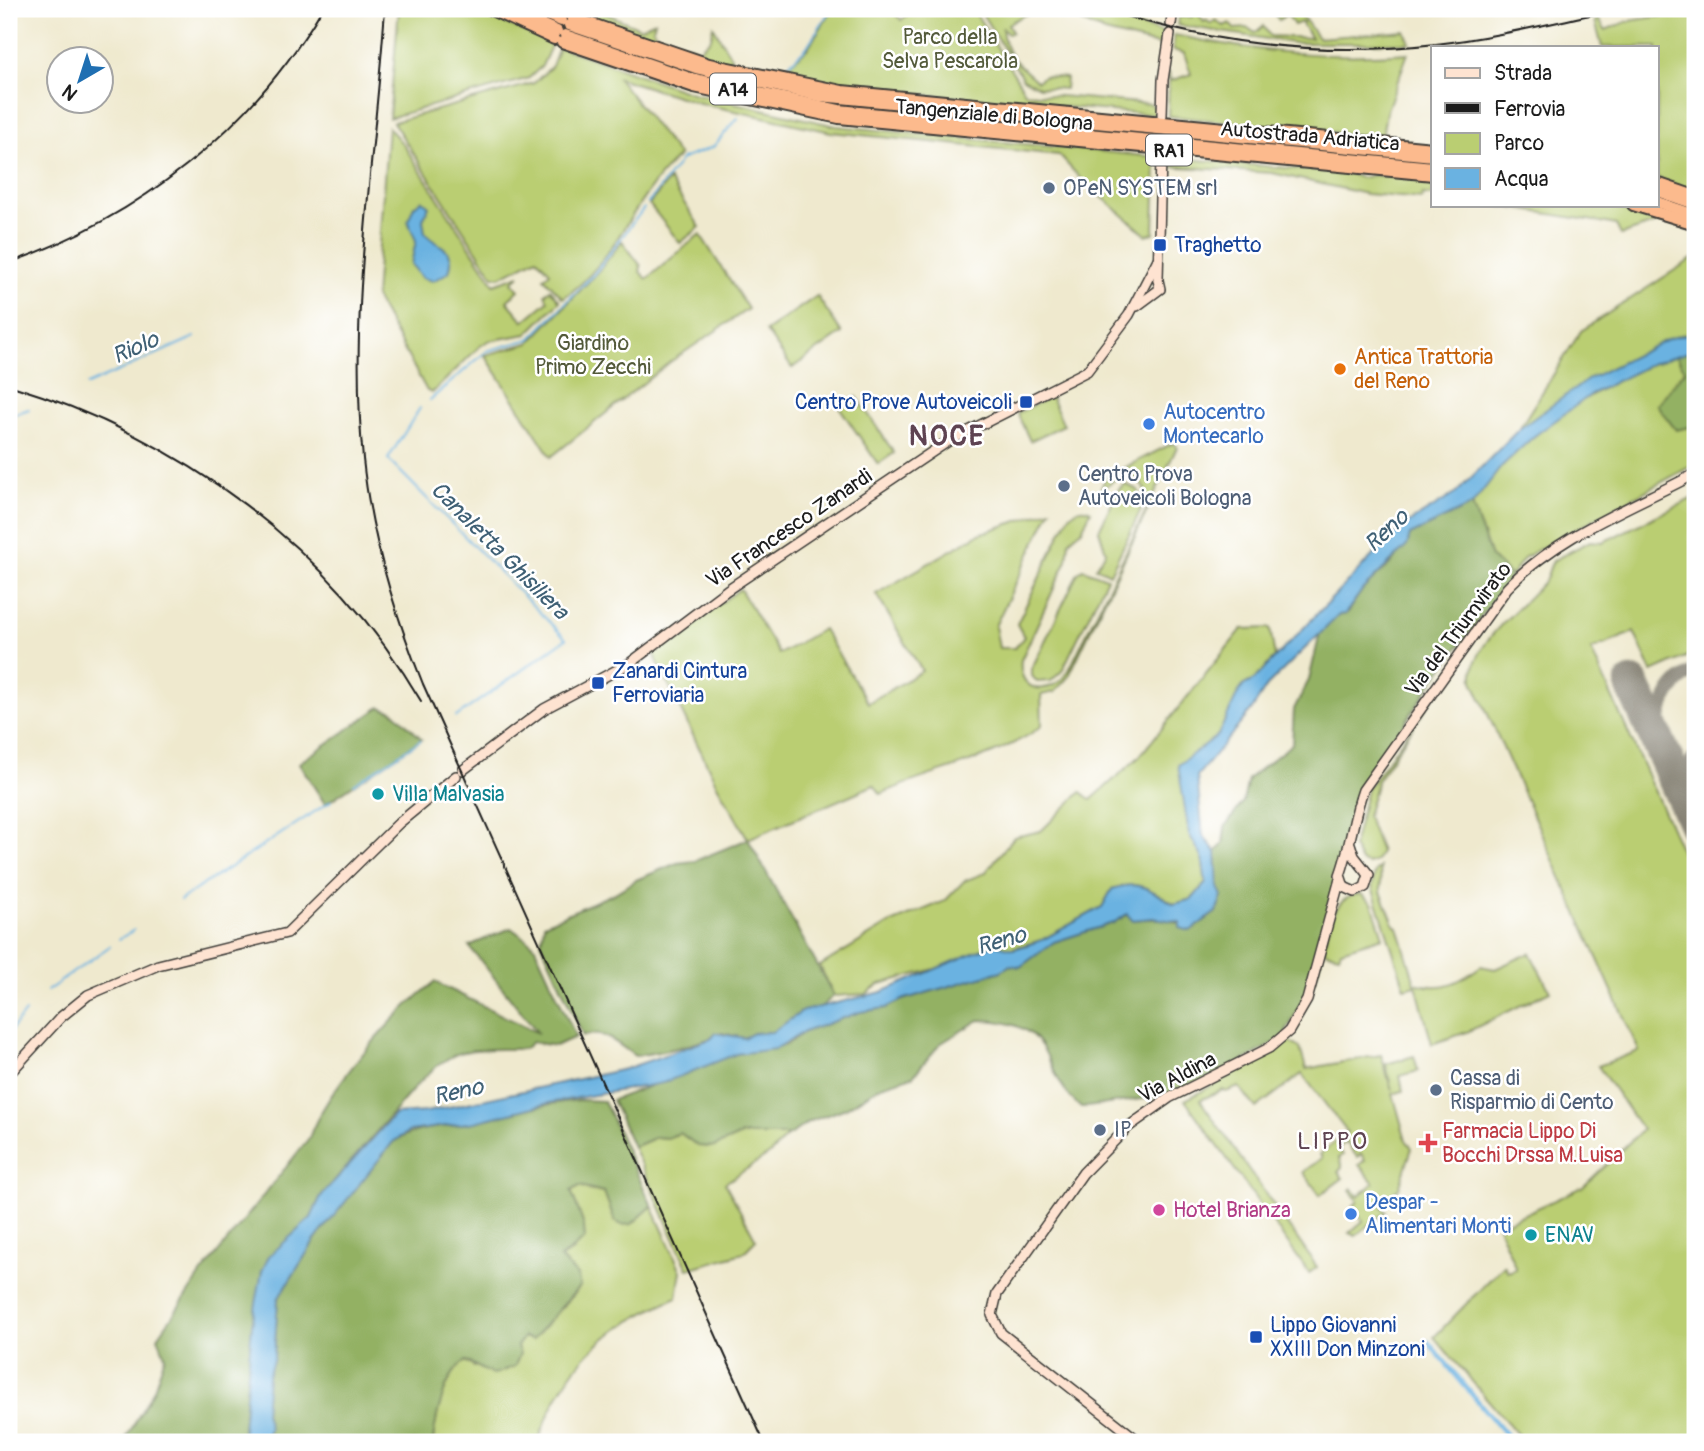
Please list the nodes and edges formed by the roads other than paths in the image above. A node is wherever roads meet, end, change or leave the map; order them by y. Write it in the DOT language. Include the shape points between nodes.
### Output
graph roads {
  1 [pos="489,9"];
  2 [pos="507,9"];
  3 [pos="532,9"];
  4 [pos="552,9"];
  5 [pos="1173,9"];
  6 [pos="563,28"];
  7 [pos="1162,116"];
  8 [pos="1431,148"];
  9 [pos="1431,156"];
  10 [pos="1161,157"];
  11 [pos="1431,167"];
  12 [pos="1431,175"];
  13 [pos="1658,183"];
  14 [pos="1658,191"];
  15 [pos="1690,194"];
  16 [pos="1658,202"];
  17 [pos="1695,204"];
  18 [pos="1638,206"];
  19 [pos="1695,215"];
  20 [pos="1695,224"];
  21 [pos="1151,282"];
  22 [pos="1129,315"];
  23 [pos="1695,474"];
  24 [pos="1350,844"];
  25 [pos="1359,863"];
  26 [pos="1346,866"];
  27 [pos="1340,878"];
  28 [pos="1351,891"];
  29 [pos="1327,922"];
  30 [pos="9,1074"];
  31 [pos="1140,1442"];
  1 -- 6 [label="highway, Tangenziale di Bologna / RA1"];
  2 -- 6 [label="highway, Autostrada Adriatica / A14"];
  3 -- 6 [label="highway, Autostrada Adriatica / A14"];
  4 -- 6 [label="highway, Tangenziale di Bologna / RA1"];
  5 -- 7 [label="street"];
  6 -- 8 [label="highway, Tangenziale di Bologna / RA1" via="842,91"];
  6 -- 9 [label="highway, Autostrada Adriatica / A14" via="695,68 820,96"];
  6 -- 11 [label="highway, Autostrada Adriatica / A14" via="690,78 839,110"];
  6 -- 12 [label="highway, Tangenziale di Bologna / RA1" via="694,87 839,118"];
  10 -- 21 [label="street" via="1158,259"];
  13 -- 15 [label="highway"];
  14 -- 17 [label="highway"];
  16 -- 19 [label="highway"];
  18 -- 20 [label="highway"];
  21 -- 22 [label="street, Via Francesco Zanardi"];
  21 -- 22 [label="street, Via Francesco Zanardi" via="1161,287"];
  22 -- 30 [label="street, Via Francesco Zanardi" via="1101,356 1082,374 956,436 727,590 631,663 544,709 399,823 287,933 159,965 96,991 61,1017"];
  23 -- 24 [label="street, Via del Triumvirato" via="1544,554 1507,587 1369,779"];
  24 -- 25 [label="street"];
  24 -- 26 [label="street, Via del Triumvirato"];
  25 -- 26 [label="street"];
  25 -- 28 [label="street" via="1368,871 1369,880 1362,889"];
  26 -- 27 [label="street"];
  27 -- 28 [label="street"];
  27 -- 29 [label="street, Via Aldina"];
  28 -- 29 [label="street, Via Aldina" via="1337,901"];
  29 -- 31 [label="street, Via Aldina" via="1307,1000 1289,1031 1269,1048 1179,1092 1128,1127 1083,1173 996,1294 992,1312 1001,1333"];
}
